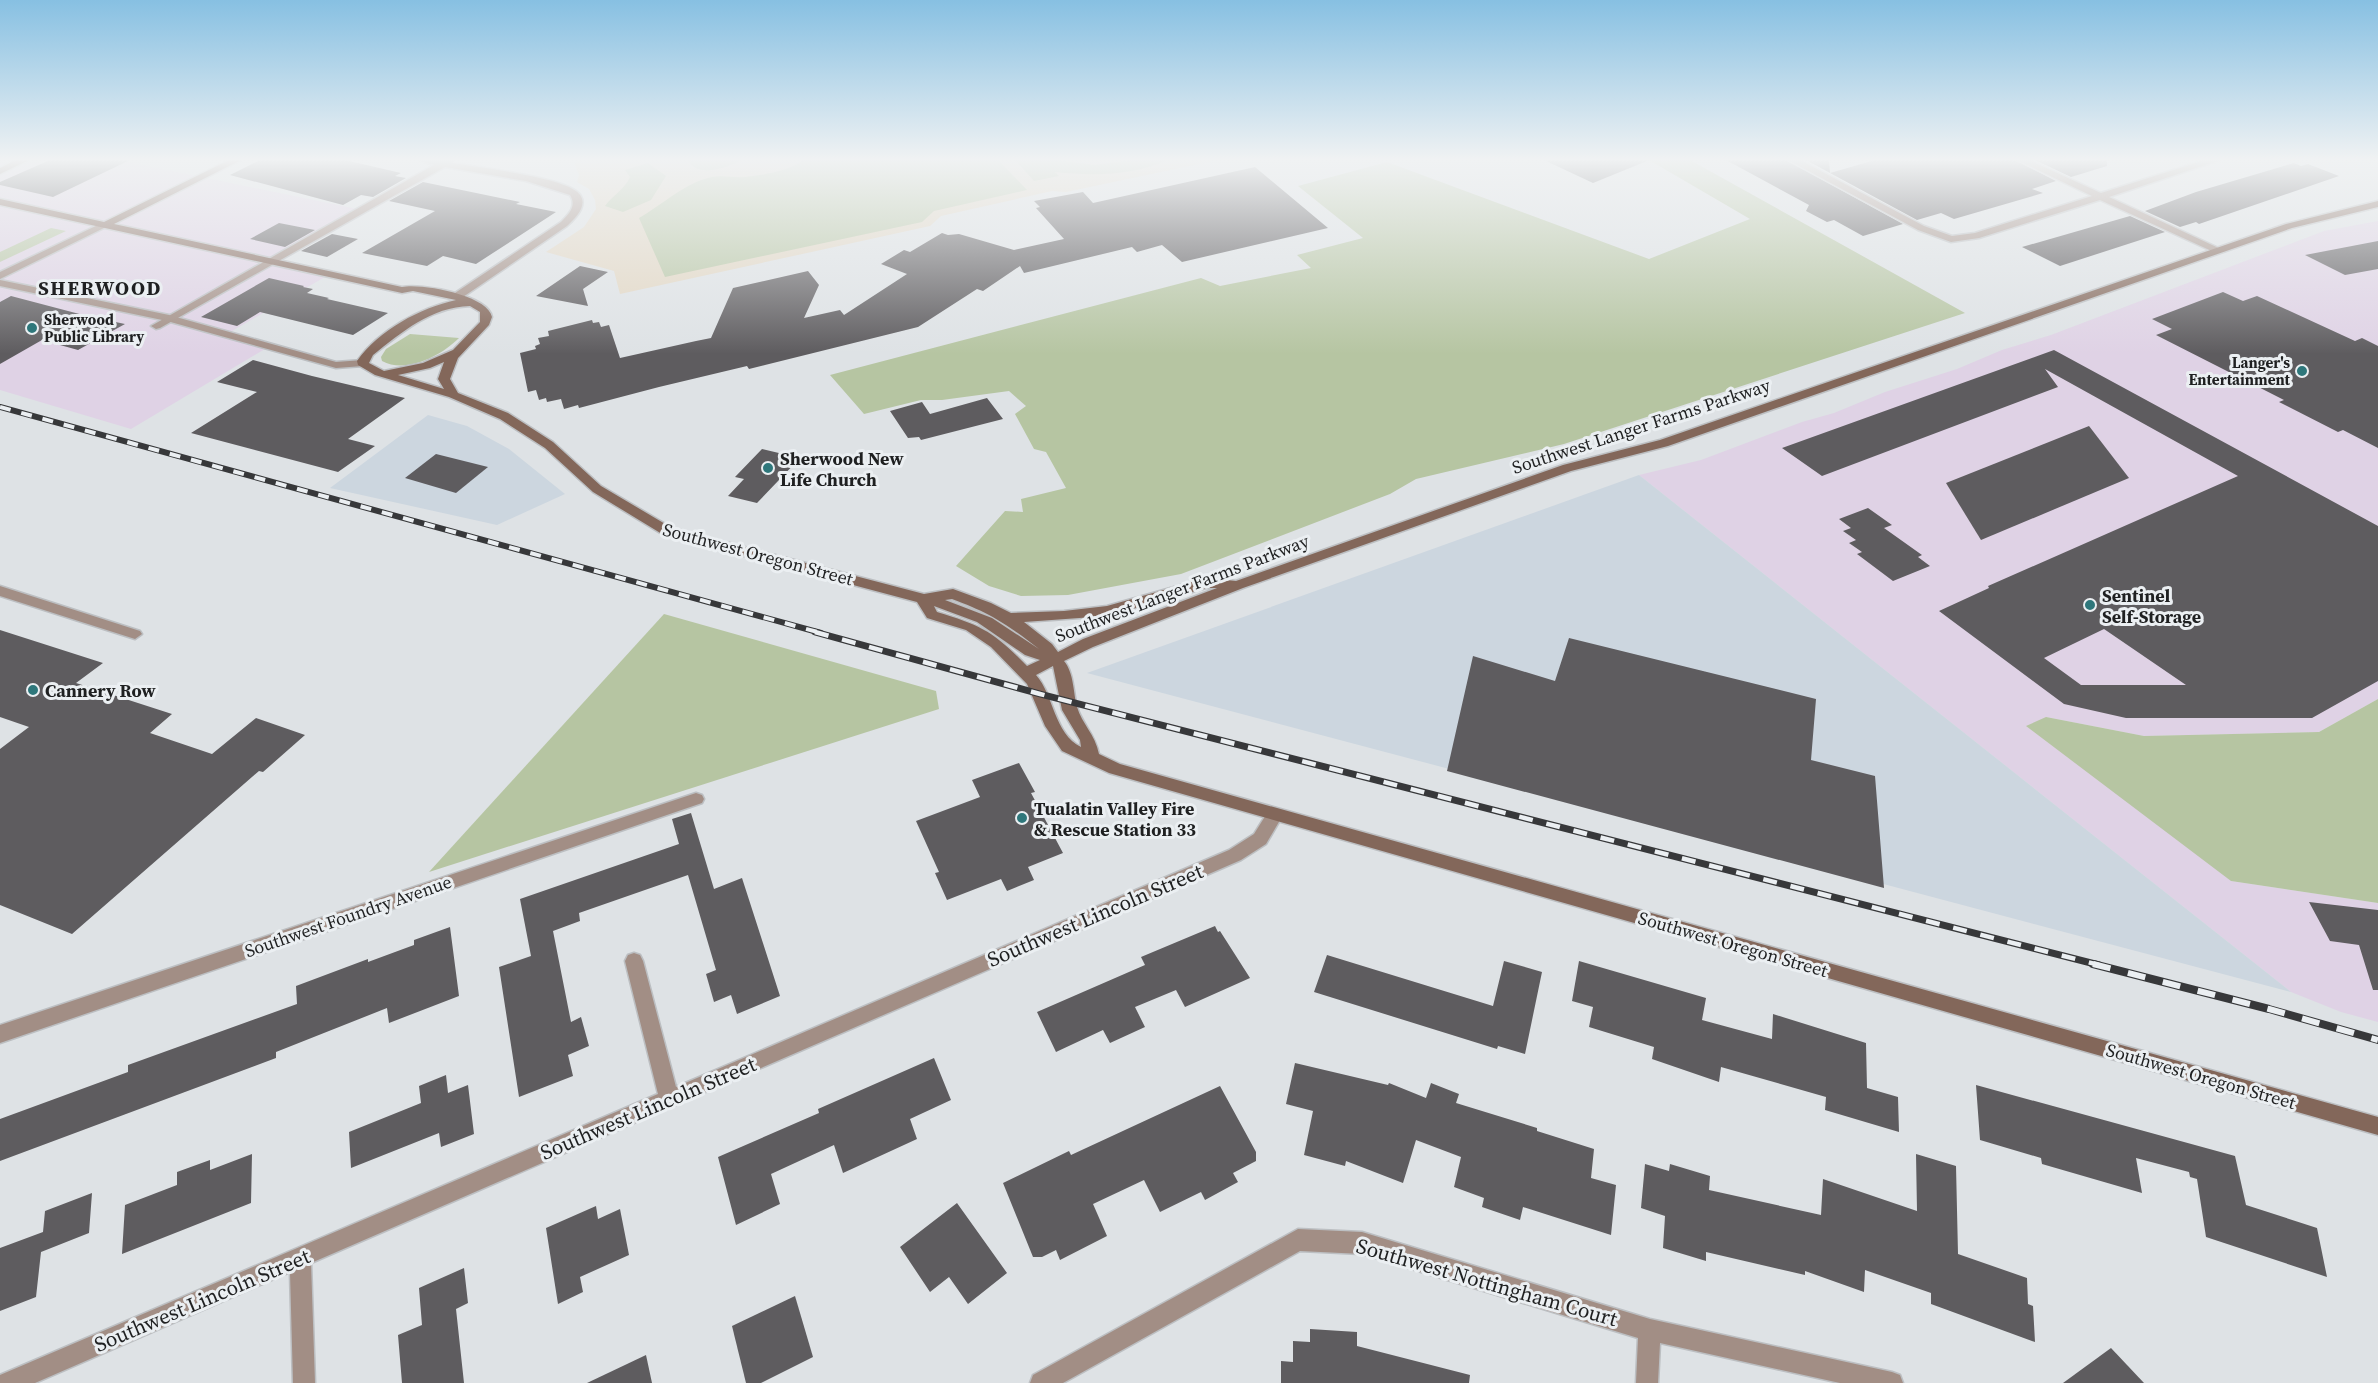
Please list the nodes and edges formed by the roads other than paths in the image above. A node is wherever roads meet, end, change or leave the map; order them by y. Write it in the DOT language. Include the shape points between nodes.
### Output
graph roads {
  1 [pos="105,225"];
  2 [pos="335,225"];
  3 [pos="563,225"];
  4 [pos="1914,225"];
  5 [pos="2012,225"];
  6 [pos="2163,225"];
  7 [pos="2295,225"];
  8 [pos="2220,250"];
  9 [pos="270,261"];
  10 [pos="0,276"];
  11 [pos="0,283"];
  12 [pos="402,290"];
  13 [pos="456,297"];
  14 [pos="470,303"];
  15 [pos="426,313"];
  16 [pos="169,318"];
  17 [pos="156,326"];
  18 [pos="458,352"];
  19 [pos="363,363"];
  20 [pos="383,375"];
  21 [pos="453,395"];
  22 [pos="1238,585"];
  23 [pos="1,592"];
  24 [pos="922,599"];
  25 [pos="1009,618"];
  26 [pos="135,634"];
  27 [pos="1056,658"];
  28 [pos="1026,673"];
  29 [pos="1091,756"];
  30 [pos="696,799"];
  31 [pos="1275,815"];
  32 [pos="634,961"];
  33 [pos="0,1034"];
  34 [pos="669,1099"];
  35 [pos="2378,1126"];
  36 [pos="300,1257"];
  37 [pos="1650,1330"];
  38 [pos="8,1383"];
  39 [pos="304,1383"];
  40 [pos="1041,1383"];
  41 [pos="1647,1383"];
  42 [pos="1892,1383"];
  1 -- 9 [label="main road"];
  1 -- 10 [label="street"];
  2 -- 9 [label="street"];
  3 -- 13 [label="street"];
  4 -- 5 [label="street" via="1951,239"];
  6 -- 8 [label="street"];
  7 -- 8 [label="main road, Southwest Langer Farms Parkway"];
  8 -- 22 [label="main road, Southwest Langer Farms Parkway" via="1656,446 1567,468"];
  9 -- 12 [label="main road"];
  9 -- 16 [label="street"];
  11 -- 16 [label="street"];
  12 -- 13 [label="main road" via="413,288"];
  12 -- 15 [label="main road" via="424,302"];
  13 -- 14 [label="main road"];
  14 -- 15 [label="main road"];
  14 -- 18 [label="main road" via="485,310 487,320"];
  15 -- 19 [label="main road" via="369,353"];
  16 -- 17 [label="street"];
  16 -- 19 [label="street" via="336,365"];
  18 -- 20 [label="main road" via="426,366"];
  18 -- 21 [label="main road" via="444,375"];
  19 -- 20 [label="main road, Southwest Oregon Street"];
  20 -- 21 [label="main road, Southwest Oregon Street"];
  21 -- 24 [label="main road, Southwest Oregon Street" via="496,412 549,445 597,489 667,531"];
  22 -- 25 [label="main road" via="1206,583 1107,611"];
  22 -- 27 [label="main road, Southwest Langer Farms Parkway"];
  23 -- 26 [label="street"];
  24 -- 25 [label="main road, Southwest Oregon Street" via="954,594"];
  24 -- 27 [label="main road" via="977,616 1029,652"];
  24 -- 28 [label="main road, Southwest Oregon Street" via="932,615 984,635"];
  25 -- 27 [label="main road, Southwest Oregon Street"];
  27 -- 28 [label="main road, Southwest Langer Farms Parkway"];
  27 -- 29 [label="main road, Southwest Oregon Street" via="1065,677 1070,711 1088,740"];
  28 -- 29 [label="main road, Southwest Oregon Street" via="1068,747"];
  29 -- 31 [label="main road, Southwest Oregon Street" via="1115,769"];
  30 -- 33 [label="street, Southwest Foundry Avenue"];
  31 -- 34 [label="street, Southwest Lincoln Street" via="1260,839 1235,855"];
  31 -- 35 [label="main road, Southwest Oregon Street"];
  32 -- 34 [label="street"];
  34 -- 36 [label="street, Southwest Lincoln Street"];
  36 -- 38 [label="street, Southwest Lincoln Street"];
  36 -- 39 [label="street"];
  37 -- 40 [label="street, Southwest Nottingham Court" via="1362,1243 1298,1240"];
  37 -- 41 [label="street"];
  37 -- 42 [label="street, Southwest Nottingham Court"];
}
